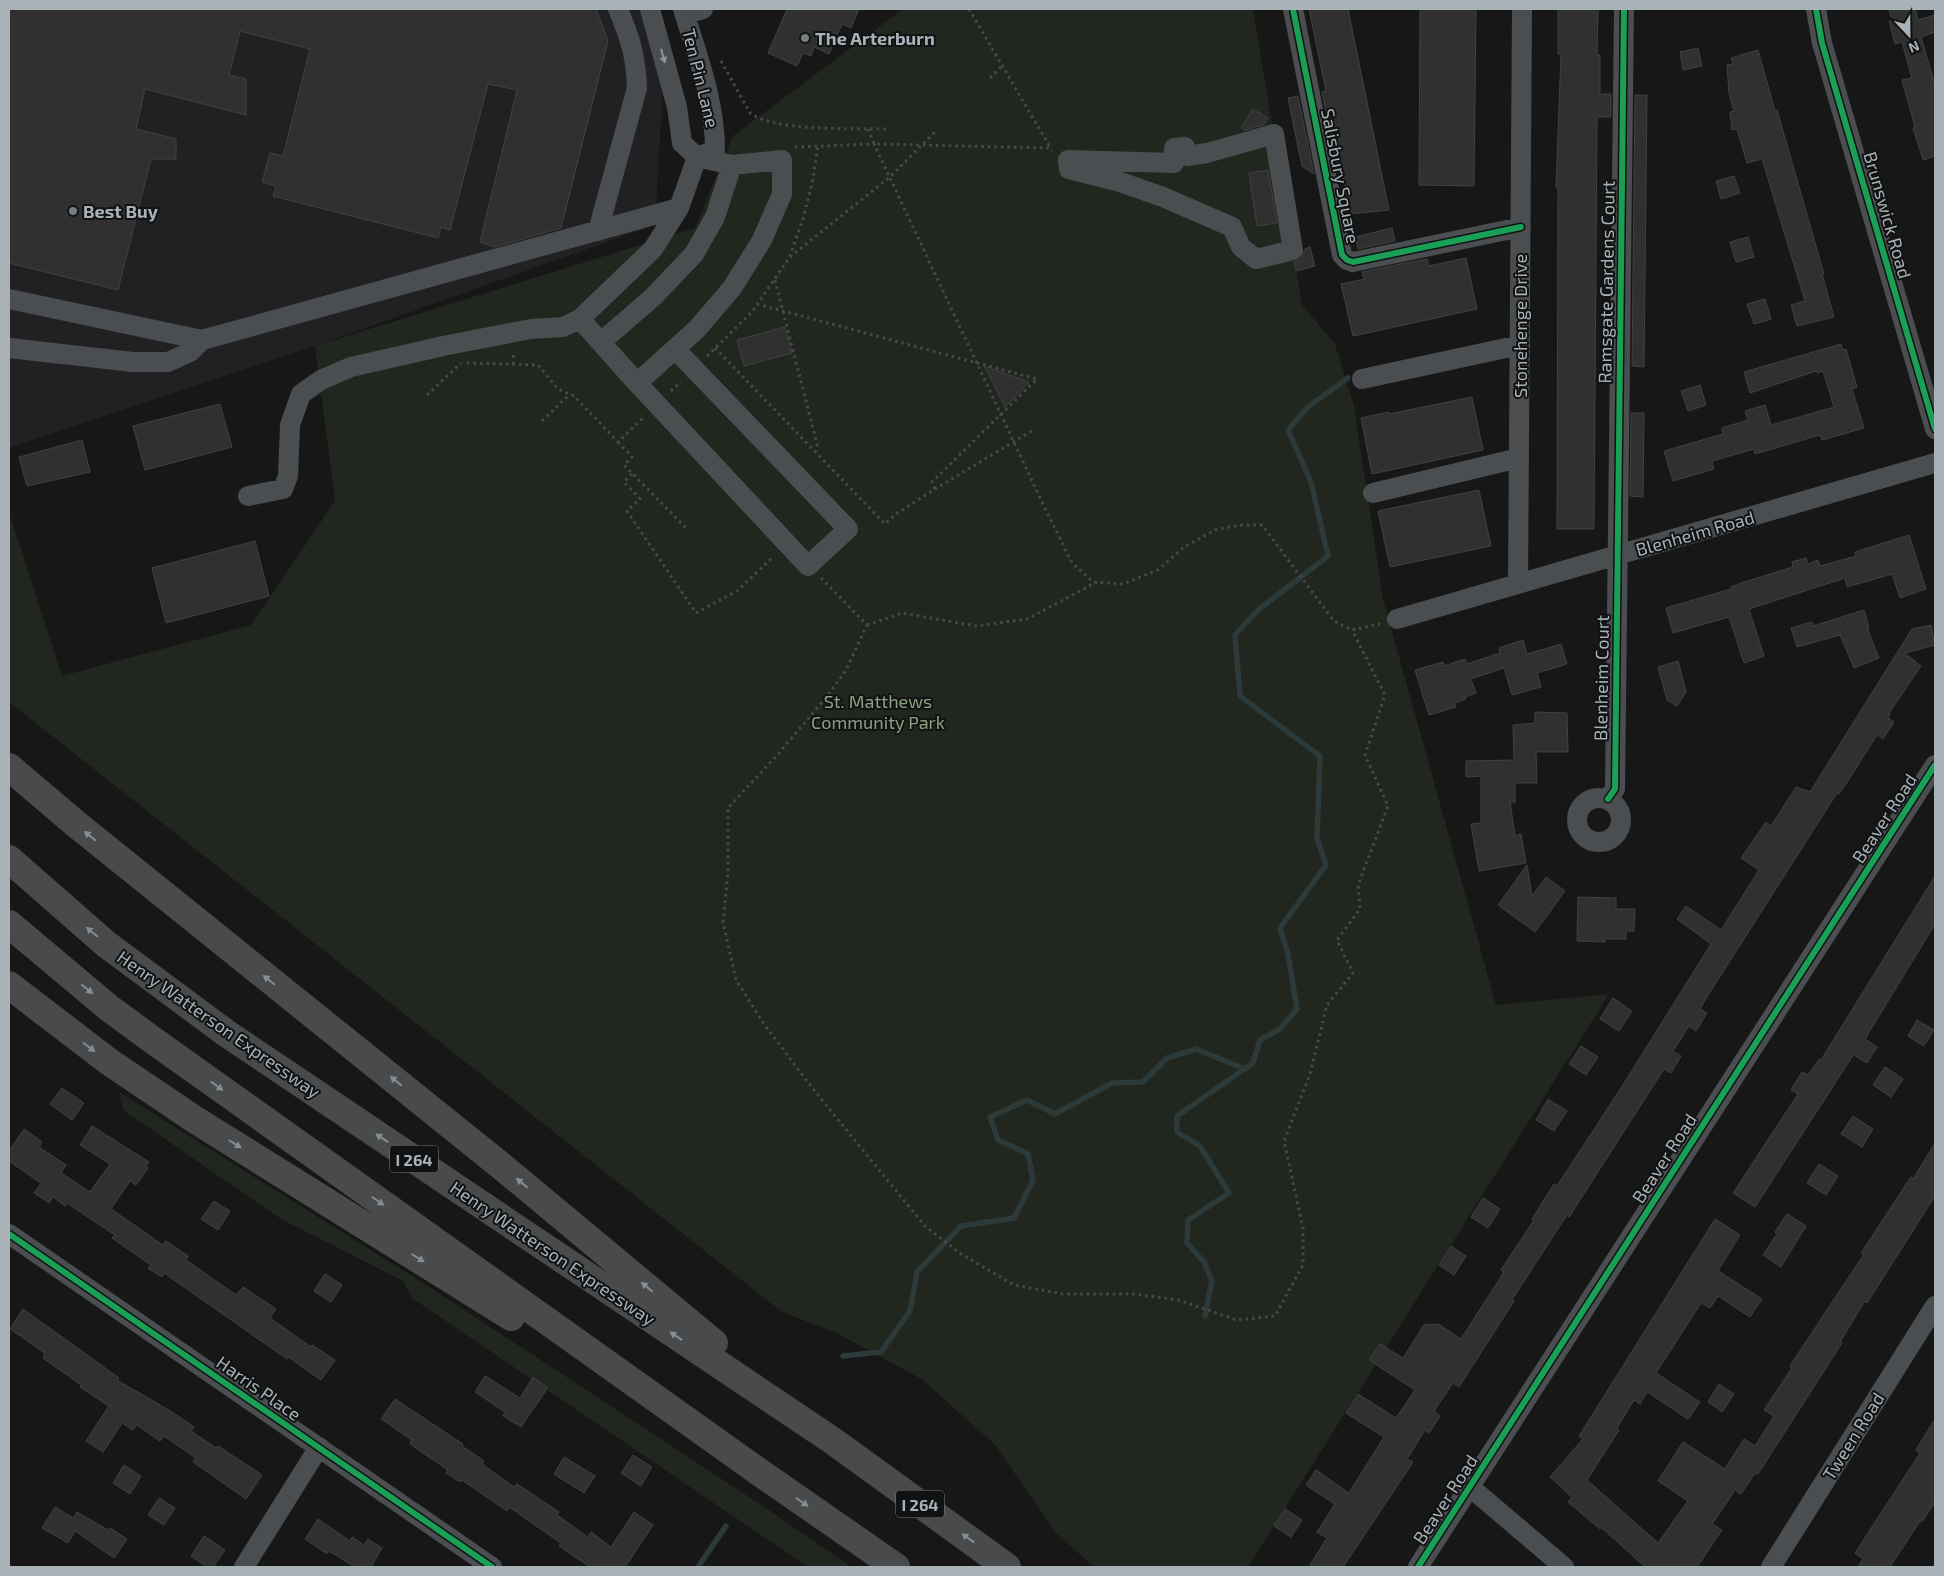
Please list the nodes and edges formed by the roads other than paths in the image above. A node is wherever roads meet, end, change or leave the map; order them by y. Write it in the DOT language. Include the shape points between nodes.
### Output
graph roads {
  1 [pos="618,9"];
  2 [pos="650,9"];
  3 [pos="1293,9"];
  4 [pos="1522,9"];
  5 [pos="1624,9"];
  6 [pos="1816,9"];
  7 [pos="691,10"];
  8 [pos="697,157"];
  9 [pos="1068,164"];
  10 [pos="732,165"];
  11 [pos="678,208"];
  12 [pos="1521,227"];
  13 [pos="598,231"];
  14 [pos="9,299"];
  15 [pos="580,319"];
  16 [pos="202,340"];
  17 [pos="601,342"];
  18 [pos="1520,345"];
  19 [pos="9,348"];
  20 [pos="675,349"];
  21 [pos="1362,379"];
  22 [pos="637,383"];
  23 [pos="1935,429"];
  24 [pos="1519,458"];
  25 [pos="1935,463"];
  26 [pos="1373,493"];
  27 [pos="248,496"];
  28 [pos="1618,555"];
  29 [pos="1518,584"];
  30 [pos="1391,621"];
  31 [pos="1935,765"];
  32 [pos="9,767"];
  33 [pos="1608,800"];
  34 [pos="9,859"];
  35 [pos="9,924"];
  36 [pos="9,985"];
  37 [pos="9,1234"];
  38 [pos="1935,1306"];
  39 [pos="833,1442"];
  40 [pos="319,1447"];
  41 [pos="762,1474"];
  42 [pos="1470,1487"];
  43 [pos="244,1567"];
  44 [pos="492,1567"];
  45 [pos="896,1567"];
  46 [pos="1007,1567"];
  47 [pos="1418,1567"];
  48 [pos="1564,1567"];
  49 [pos="1770,1567"];
  1 -- 13 [label="street" via="631,42 636,88"];
  2 -- 8 [label="street, Ten Pin Lane, one-way" via="677,107 682,143"];
  3 -- 12 [label="street, Salisbury Square" via="1342,255 1347,260 1354,262"];
  4 -- 12 [label="street, Stonehenge Drive"];
  5 -- 28 [label="street, Ramsgate Gardens Court"];
  6 -- 23 [label="street, Brunswick Road" via="1822,43"];
  7 -- 8 [label="street, Ten Pin Lane" via="715,134 715,150"];
  8 -- 10 [label="street"];
  8 -- 11 [label="street"];
  9 -- 9 [label="street" via="1068,160 1174,163 1174,148 1185,147 1187,156 1274,134 1293,250 1256,259 1241,248 1232,227 1163,197 1069,169"];
  10 -- 17 [label="street" via="715,217 694,254 652,298"];
  10 -- 20 [label="street" via="782,160 782,194 762,240 732,288"];
  11 -- 13 [label="street"];
  11 -- 15 [label="street" via="653,249"];
  12 -- 18 [label="street, Stonehenge Drive"];
  13 -- 16 [label="street"];
  14 -- 16 [label="street"];
  15 -- 17 [label="street"];
  15 -- 27 [label="street" via="563,327 522,330 351,367 321,380 301,394 298,402 290,425 288,476 283,489"];
  16 -- 19 [label="street" via="190,352 168,362 133,362"];
  17 -- 22 [label="street"];
  18 -- 21 [label="street"];
  18 -- 24 [label="street, Stonehenge Drive"];
  20 -- 22 [label="street"];
  20 -- 22 [label="street" via="848,529 808,566"];
  24 -- 26 [label="street"];
  24 -- 29 [label="street, Stonehenge Drive"];
  25 -- 28 [label="street, Blenheim Road"];
  28 -- 29 [label="street, Blenheim Road"];
  28 -- 33 [label="street, Blenheim Court" via="1615,789"];
  29 -- 30 [label="street, Blenheim Road"];
  31 -- 42 [label="street, Beaver Road"];
  39 -- 32 [label="highway, one-way" via="500,1165"];
  39 -- 34 [label="highway, Henry Watterson Expressway / I 264, one-way" via="226,1033 106,944"];
  35 -- 41 [label="highway, one-way" via="109,1008 154,1041"];
  36 -- 41 [label="highway, one-way" via="108,1061 194,1119"];
  37 -- 40 [label="street, Harris Place"];
  38 -- 49 [label="street, Tween Road"];
  46 -- 39 [label="highway, Henry Watterson Expressway / I 264, one-way"];
  40 -- 43 [label="street"];
  40 -- 44 [label="street, Harris Place"];
  41 -- 45 [label="highway, one-way"];
  42 -- 47 [label="street, Beaver Road"];
  42 -- 48 [label="street"];
}
